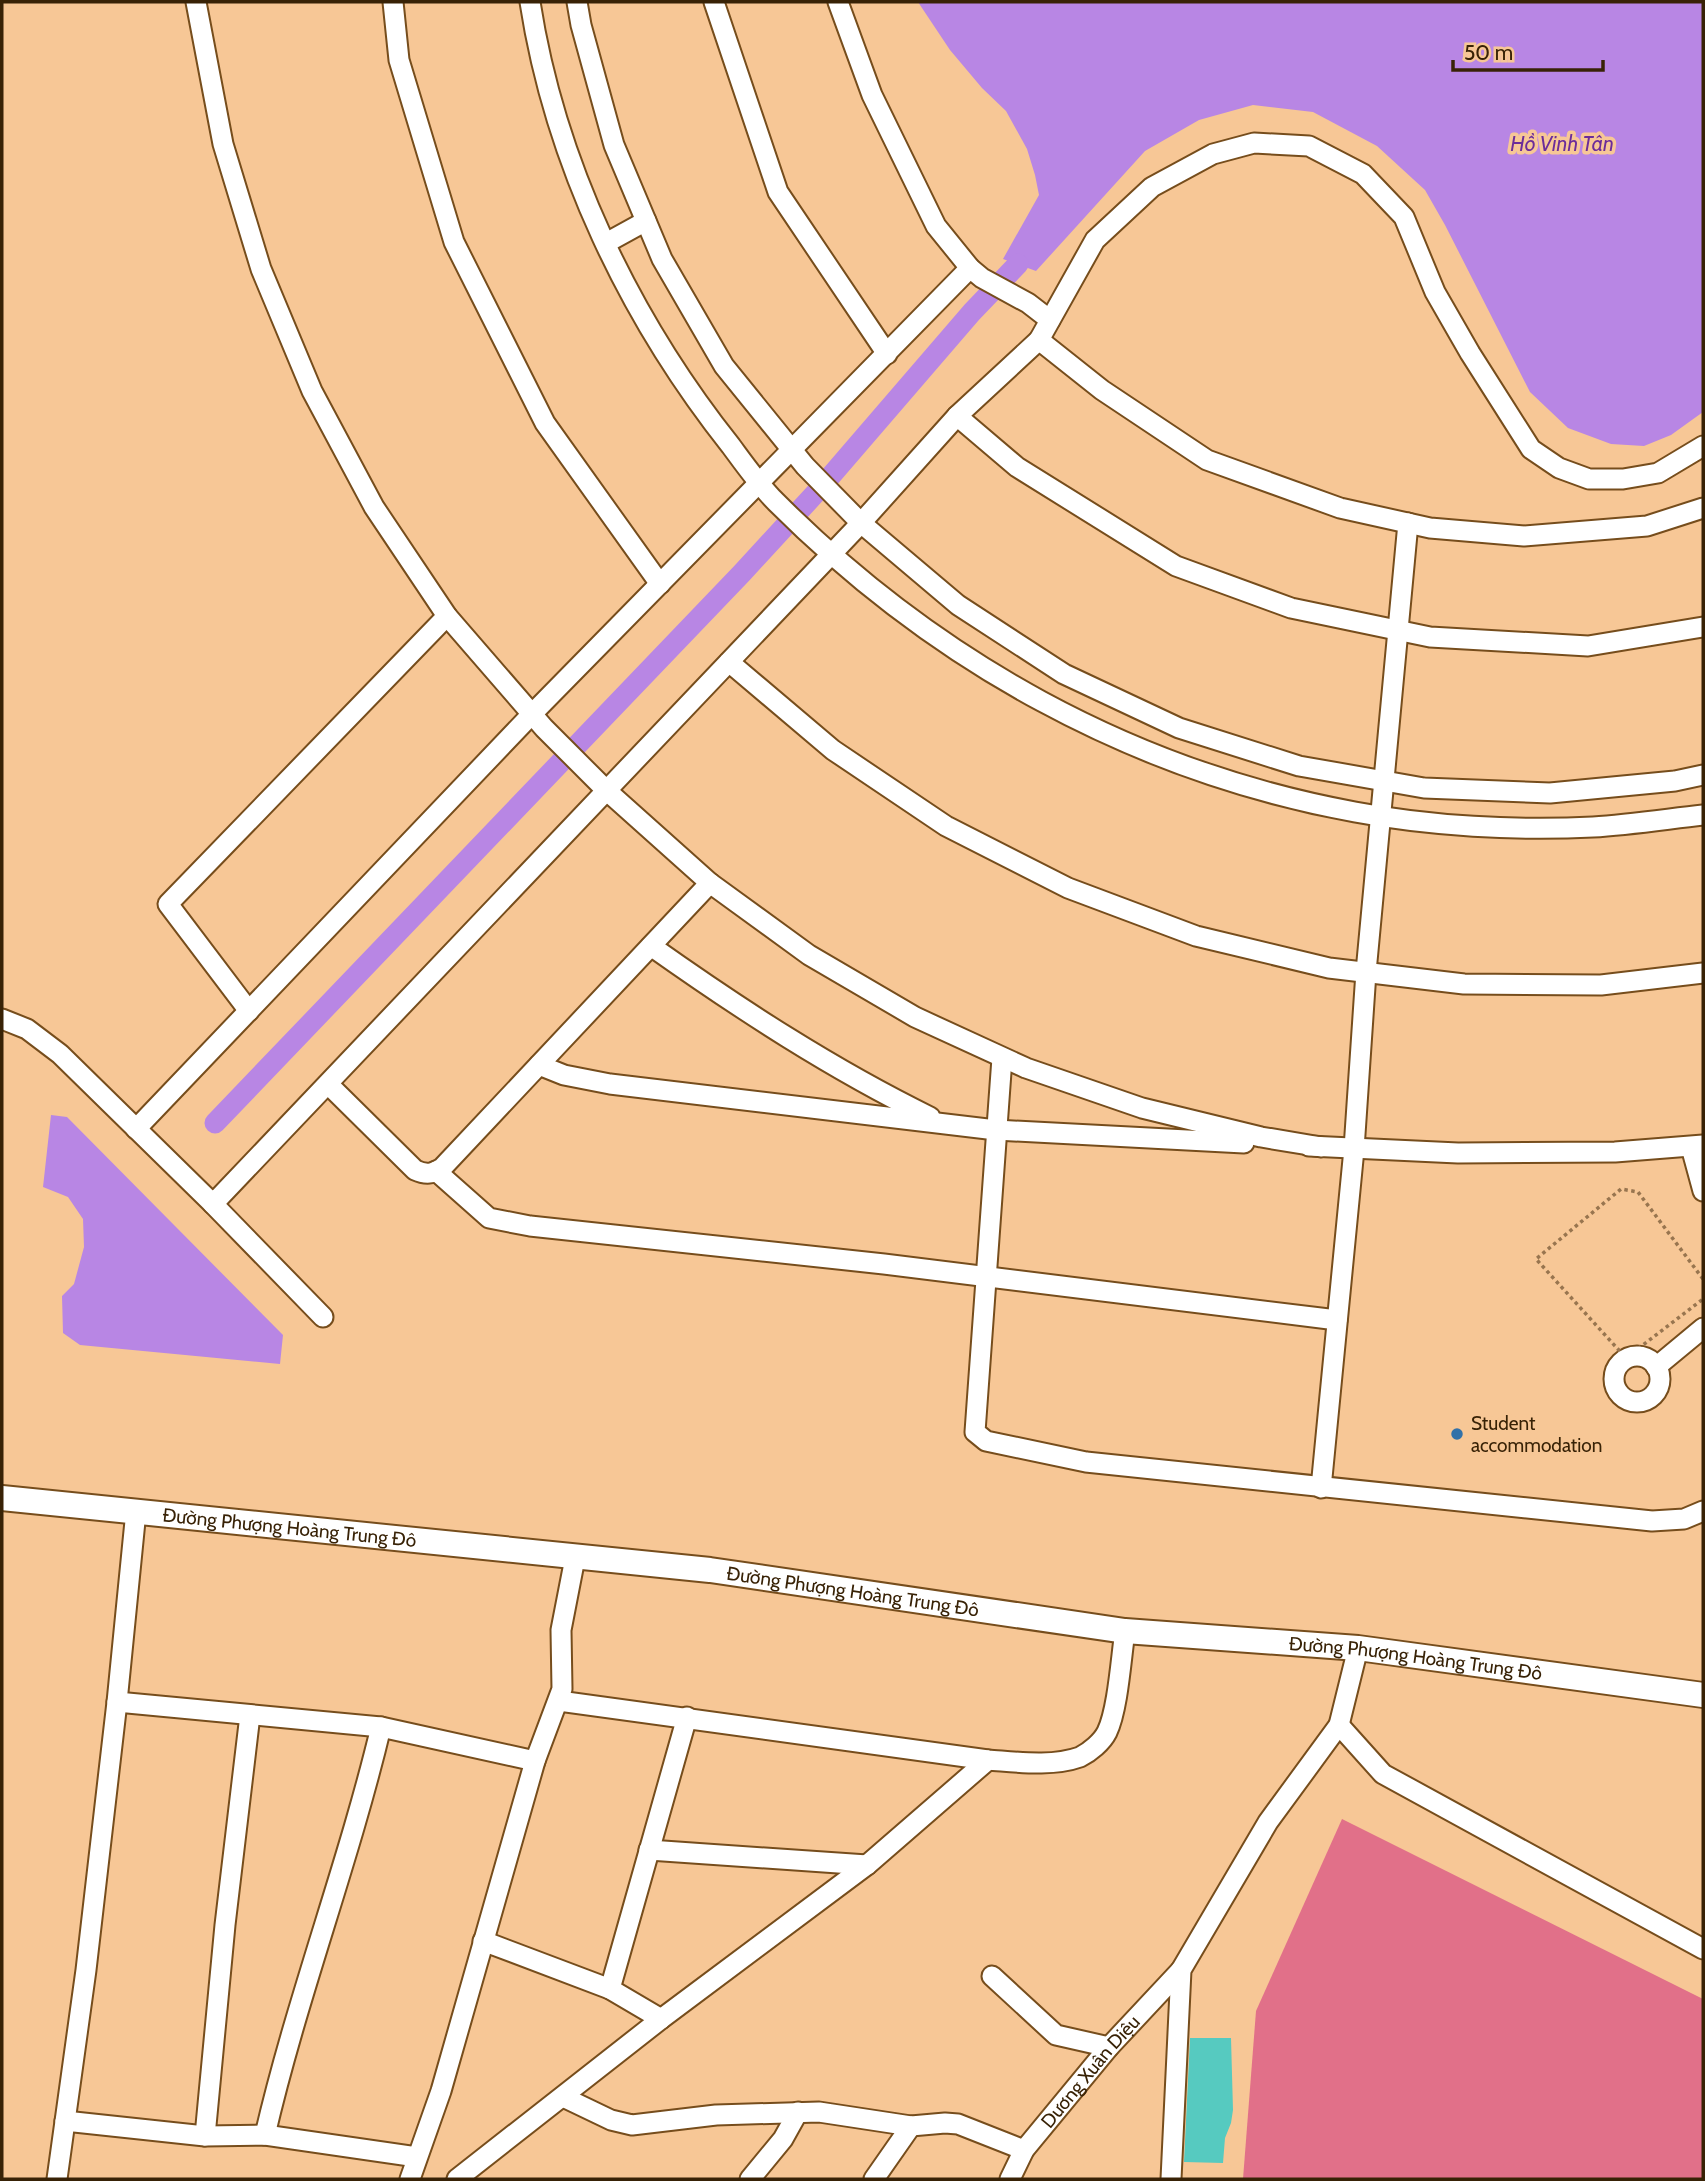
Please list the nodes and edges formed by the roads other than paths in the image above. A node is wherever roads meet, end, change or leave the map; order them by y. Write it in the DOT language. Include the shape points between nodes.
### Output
graph roads {
  1 [pos="196,2"];
  2 [pos="393,2"];
  3 [pos="530,2"];
  4 [pos="577,2"];
  5 [pos="714,2"];
  6 [pos="838,2"];
  7 [pos="646,221"];
  8 [pos="606,243"];
  9 [pos="976,273"];
  10 [pos="1050,320"];
  11 [pos="1039,340"];
  12 [pos="887,354"];
  13 [pos="957,416"];
  14 [pos="1703,446"];
  15 [pos="792,450"];
  16 [pos="760,482"];
  17 [pos="1703,508"];
  18 [pos="861,523"];
  19 [pos="1408,523"];
  20 [pos="831,555"];
  21 [pos="660,584"];
  22 [pos="447,616"];
  23 [pos="1703,627"];
  24 [pos="1397,630"];
  25 [pos="729,662"];
  26 [pos="537,722"];
  27 [pos="1703,775"];
  28 [pos="1384,781"];
  29 [pos="606,790"];
  30 [pos="1383,815"];
  31 [pos="1703,815"];
  32 [pos="710,883"];
  33 [pos="651,946"];
  34 [pos="1366,972"];
  35 [pos="1703,973"];
  36 [pos="249,1011"];
  37 [pos="2,1019"];
  38 [pos="1002,1058"];
  39 [pos="539,1065"];
  40 [pos="330,1085"];
  41 [pos="943,1124"];
  42 [pos="136,1129"];
  43 [pos="996,1130"];
  44 [pos="1321,1146"];
  45 [pos="1697,1146"];
  46 [pos="1354,1149"];
  47 [pos="436,1171"];
  48 [pos="1703,1191"];
  49 [pos="213,1204"];
  50 [pos="985,1278"];
  51 [pos="323,1317"];
  52 [pos="1338,1320"];
  53 [pos="1703,1328"];
  54 [pos="1656,1367"];
  55 [pos="1321,1488"];
  56 [pos="2,1498"];
  57 [pos="136,1511"];
  58 [pos="1703,1511"];
  59 [pos="575,1558"];
  60 [pos="1125,1631"];
  61 [pos="1358,1648"];
  62 [pos="1703,1695"];
  63 [pos="558,1701"];
  64 [pos="117,1703"];
  65 [pos="250,1715"];
  66 [pos="687,1717"];
  67 [pos="1339,1725"];
  68 [pos="381,1727"];
  69 [pos="988,1760"];
  70 [pos="535,1761"];
  71 [pos="649,1850"];
  72 [pos="867,1865"];
  73 [pos="483,1941"];
  74 [pos="1703,1949"];
  75 [pos="1181,1970"];
  76 [pos="992,1976"];
  77 [pos="610,1989"];
  78 [pos="661,2019"];
  79 [pos="1109,2047"];
  80 [pos="563,2097"];
  81 [pos="797,2112"];
  82 [pos="65,2121"];
  83 [pos="911,2126"];
  84 [pos="265,2135"];
  85 [pos="205,2136"];
  86 [pos="1024,2150"];
  87 [pos="417,2157"];
  88 [pos="57,2179"];
  89 [pos="410,2179"];
  90 [pos="457,2179"];
  91 [pos="750,2179"];
  92 [pos="874,2179"];
  93 [pos="1010,2179"];
  94 [pos="1171,2179"];
  1 -- 22 [label="street" via="223,144 261,269 312,391 374,507"];
  2 -- 21 [label="street" via="399,60 454,242 545,423"];
  3 -- 8 [label="street" via="549,89"];
  4 -- 7 [label="street" via="614,145"];
  5 -- 12 [label="street" via="778,192"];
  6 -- 9 [label="street" via="873,95 936,226"];
  7 -- 8 [label="street"];
  7 -- 15 [label="street" via="662,259 724,366"];
  8 -- 16 [label="street" via="670,362"];
  9 -- 10 [label="street"];
  9 -- 12 [label="street"];
  10 -- 11 [label="street"];
  10 -- 14 [label="street" via="1095,240 1152,187 1213,154 1240,146 1309,146 1363,174 1404,217 1435,292 1531,449 1559,468 1589,479 1623,480 1658,473"];
  11 -- 13 [label="street"];
  11 -- 19 [label="street" via="1102,390 1207,460 1340,508"];
  12 -- 15 [label="street"];
  13 -- 18 [label="street"];
  13 -- 24 [label="street" via="1017,467 1175,566 1291,608"];
  15 -- 16 [label="street"];
  15 -- 18 [label="street"];
  16 -- 20 [label="street"];
  16 -- 21 [label="street"];
  17 -- 19 [label="street" via="1647,526 1524,536"];
  18 -- 20 [label="street"];
  18 -- 28 [label="street" via="958,605 1064,674 1179,728 1299,766"];
  19 -- 24 [label="street"];
  20 -- 25 [label="street"];
  20 -- 30 [label="street" via="923,630 1023,693 1129,746 1241,785"];
  21 -- 26 [label="street"];
  22 -- 26 [label="street"];
  22 -- 36 [label="street" via="167,904"];
  23 -- 24 [label="street" via="1588,646 1430,637"];
  24 -- 28 [label="street"];
  25 -- 29 [label="street"];
  25 -- 34 [label="street" via="833,750 946,826 1068,888 1196,936 1329,968"];
  26 -- 29 [label="street"];
  26 -- 36 [label="street"];
  27 -- 28 [label="street" via="1550,793 1424,788"];
  28 -- 30 [label="street"];
  29 -- 32 [label="street"];
  29 -- 40 [label="street"];
  30 -- 31 [label="street" via="1474,826 1592,827"];
  30 -- 34 [label="street"];
  32 -- 33 [label="street"];
  32 -- 38 [label="street" via="861,987"];
  33 -- 39 [label="street"];
  33 -- 41 [label="street" via="815,1054"];
  34 -- 35 [label="street" via="1464,984 1587,985"];
  34 -- 46 [label="street"];
  36 -- 42 [label="street"];
  37 -- 42 [label="street" via="44,1040"];
  38 -- 43 [label="street"];
  38 -- 44 [label="street" via="1142,1108 1261,1137"];
  39 -- 41 [label="street" via="610,1084"];
  39 -- 47 [label="street"];
  40 -- 47 [label="street" via="415,1170"];
  40 -- 49 [label="street"];
  41 -- 43 [label="street"];
  42 -- 49 [label="street"];
  43 -- 44 [label="street"];
  43 -- 50 [label="street"];
  44 -- 46 [label="street"];
  45 -- 46 [label="street" via="1615,1152"];
  45 -- 48 [label="street"];
  46 -- 52 [label="street"];
  47 -- 50 [label="street" via="489,1218 530,1226"];
  49 -- 51 [label="street"];
  50 -- 52 [label="street"];
  50 -- 55 [label="street" via="975,1432 986,1441 1086,1462"];
  52 -- 55 [label="street"];
  53 -- 54 [label="street"];
  54 -- 54 [label="street" via="1659,1382 1652,1395 1638,1402 1623,1397 1614,1385 1615,1371 1626,1359 1645,1357"];
  55 -- 58 [label="street" via="1652,1521 1684,1519"];
  56 -- 57 [label="street, Đường Phượng Hoàng Trung Đô"];
  57 -- 59 [label="street, Đường Phượng Hoàng Trung Đô"];
  57 -- 64 [label="street"];
  59 -- 60 [label="street, Đường Phượng Hoàng Trung Đô" via="710,1570"];
  59 -- 63 [label="street" via="561,1630 563,1678"];
  60 -- 61 [label="street, Đường Phượng Hoàng Trung Đô"];
  60 -- 69 [label="street" via="1112,1718 1095,1747 1081,1756 1054,1762"];
  61 -- 62 [label="street, Đường Phượng Hoàng Trung Đô"];
  61 -- 67 [label="street"];
  63 -- 66 [label="street"];
  63 -- 70 [label="street"];
  64 -- 65 [label="street"];
  64 -- 82 [label="street"];
  65 -- 68 [label="street"];
  65 -- 85 [label="street"];
  66 -- 69 [label="street"];
  66 -- 71 [label="street"];
  67 -- 74 [label="street" via="1383,1774"];
  67 -- 75 [label="street, Dương Xuân Diệu" via="1268,1822"];
  68 -- 70 [label="street"];
  68 -- 84 [label="street"];
  69 -- 72 [label="street"];
  70 -- 73 [label="street"];
  71 -- 72 [label="street"];
  71 -- 77 [label="street"];
  72 -- 78 [label="street"];
  73 -- 77 [label="street"];
  73 -- 87 [label="street" via="441,2091"];
  75 -- 79 [label="street, Dương Xuân Diệu"];
  75 -- 94 [label="street"];
  76 -- 79 [label="street" via="1056,2035"];
  77 -- 78 [label="street"];
  78 -- 80 [label="street"];
  79 -- 86 [label="street, Dương Xuân Diệu"];
  80 -- 81 [label="street" via="611,2120 632,2124"];
  80 -- 90 [label="street"];
  81 -- 83 [label="street" via="843,2114"];
  81 -- 91 [label="street" via="783,2139"];
  82 -- 85 [label="street"];
  82 -- 88 [label="street"];
  83 -- 86 [label="street" via="958,2124"];
  83 -- 92 [label="street"];
  84 -- 85 [label="street"];
  84 -- 87 [label="street"];
  86 -- 93 [label="street, Dương Xuân Diệu"];
  87 -- 89 [label="street"];
}
